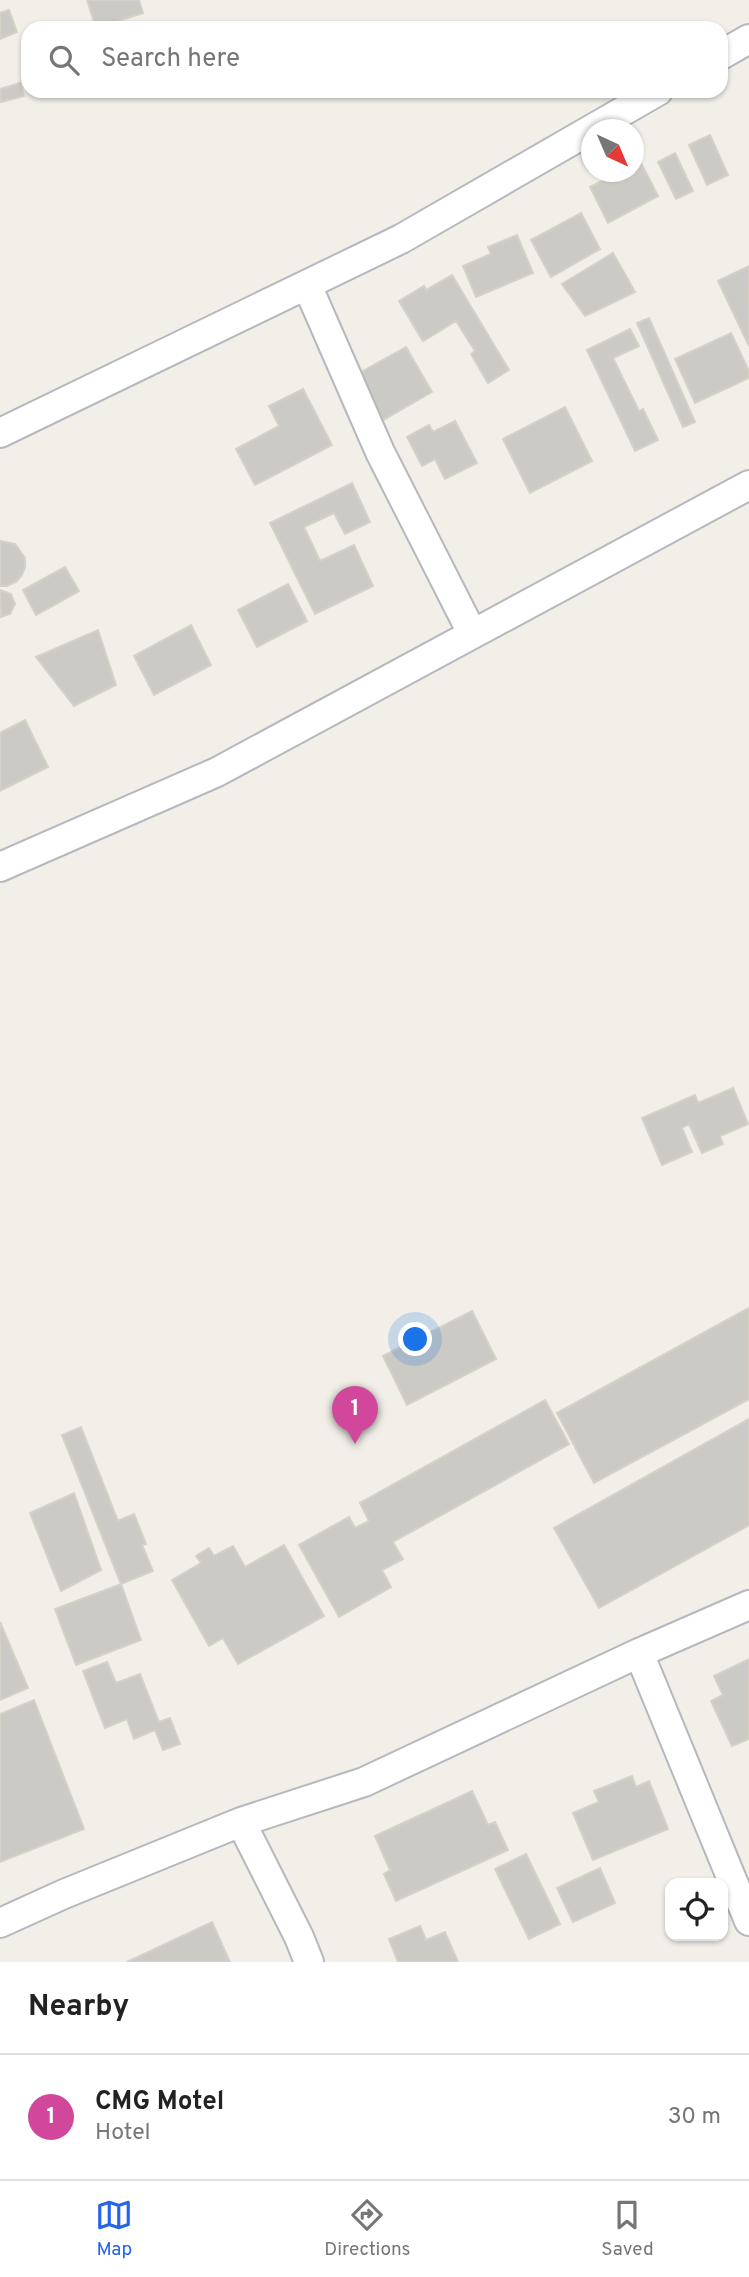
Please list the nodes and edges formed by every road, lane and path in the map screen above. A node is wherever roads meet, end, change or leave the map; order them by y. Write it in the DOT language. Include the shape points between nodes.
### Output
graph roads {
  1 [pos="749,39"];
  2 [pos="728,51"];
  3 [pos="646,98"];
  4 [pos="307,285"];
  5 [pos="0,433"];
  6 [pos="749,485"];
  7 [pos="472,633"];
  8 [pos="3,858"];
  9 [pos="749,1605"];
  10 [pos="639,1653"];
  11 [pos="241,1822"];
  12 [pos="749,1921"];
  13 [pos="0,1923"];
  14 [pos="309,1962"];
  1 -- 2 [label="street"];
  3 -- 4 [label="street" via="401,239"];
  4 -- 5 [label="street"];
  4 -- 7 [label="street" via="380,452"];
  6 -- 7 [label="street"];
  7 -- 8 [label="street" via="217,772 108,821"];
  9 -- 10 [label="street"];
  10 -- 11 [label="street" via="364,1782"];
  10 -- 12 [label="street"];
  11 -- 13 [label="street"];
  11 -- 14 [label="street"];
}
